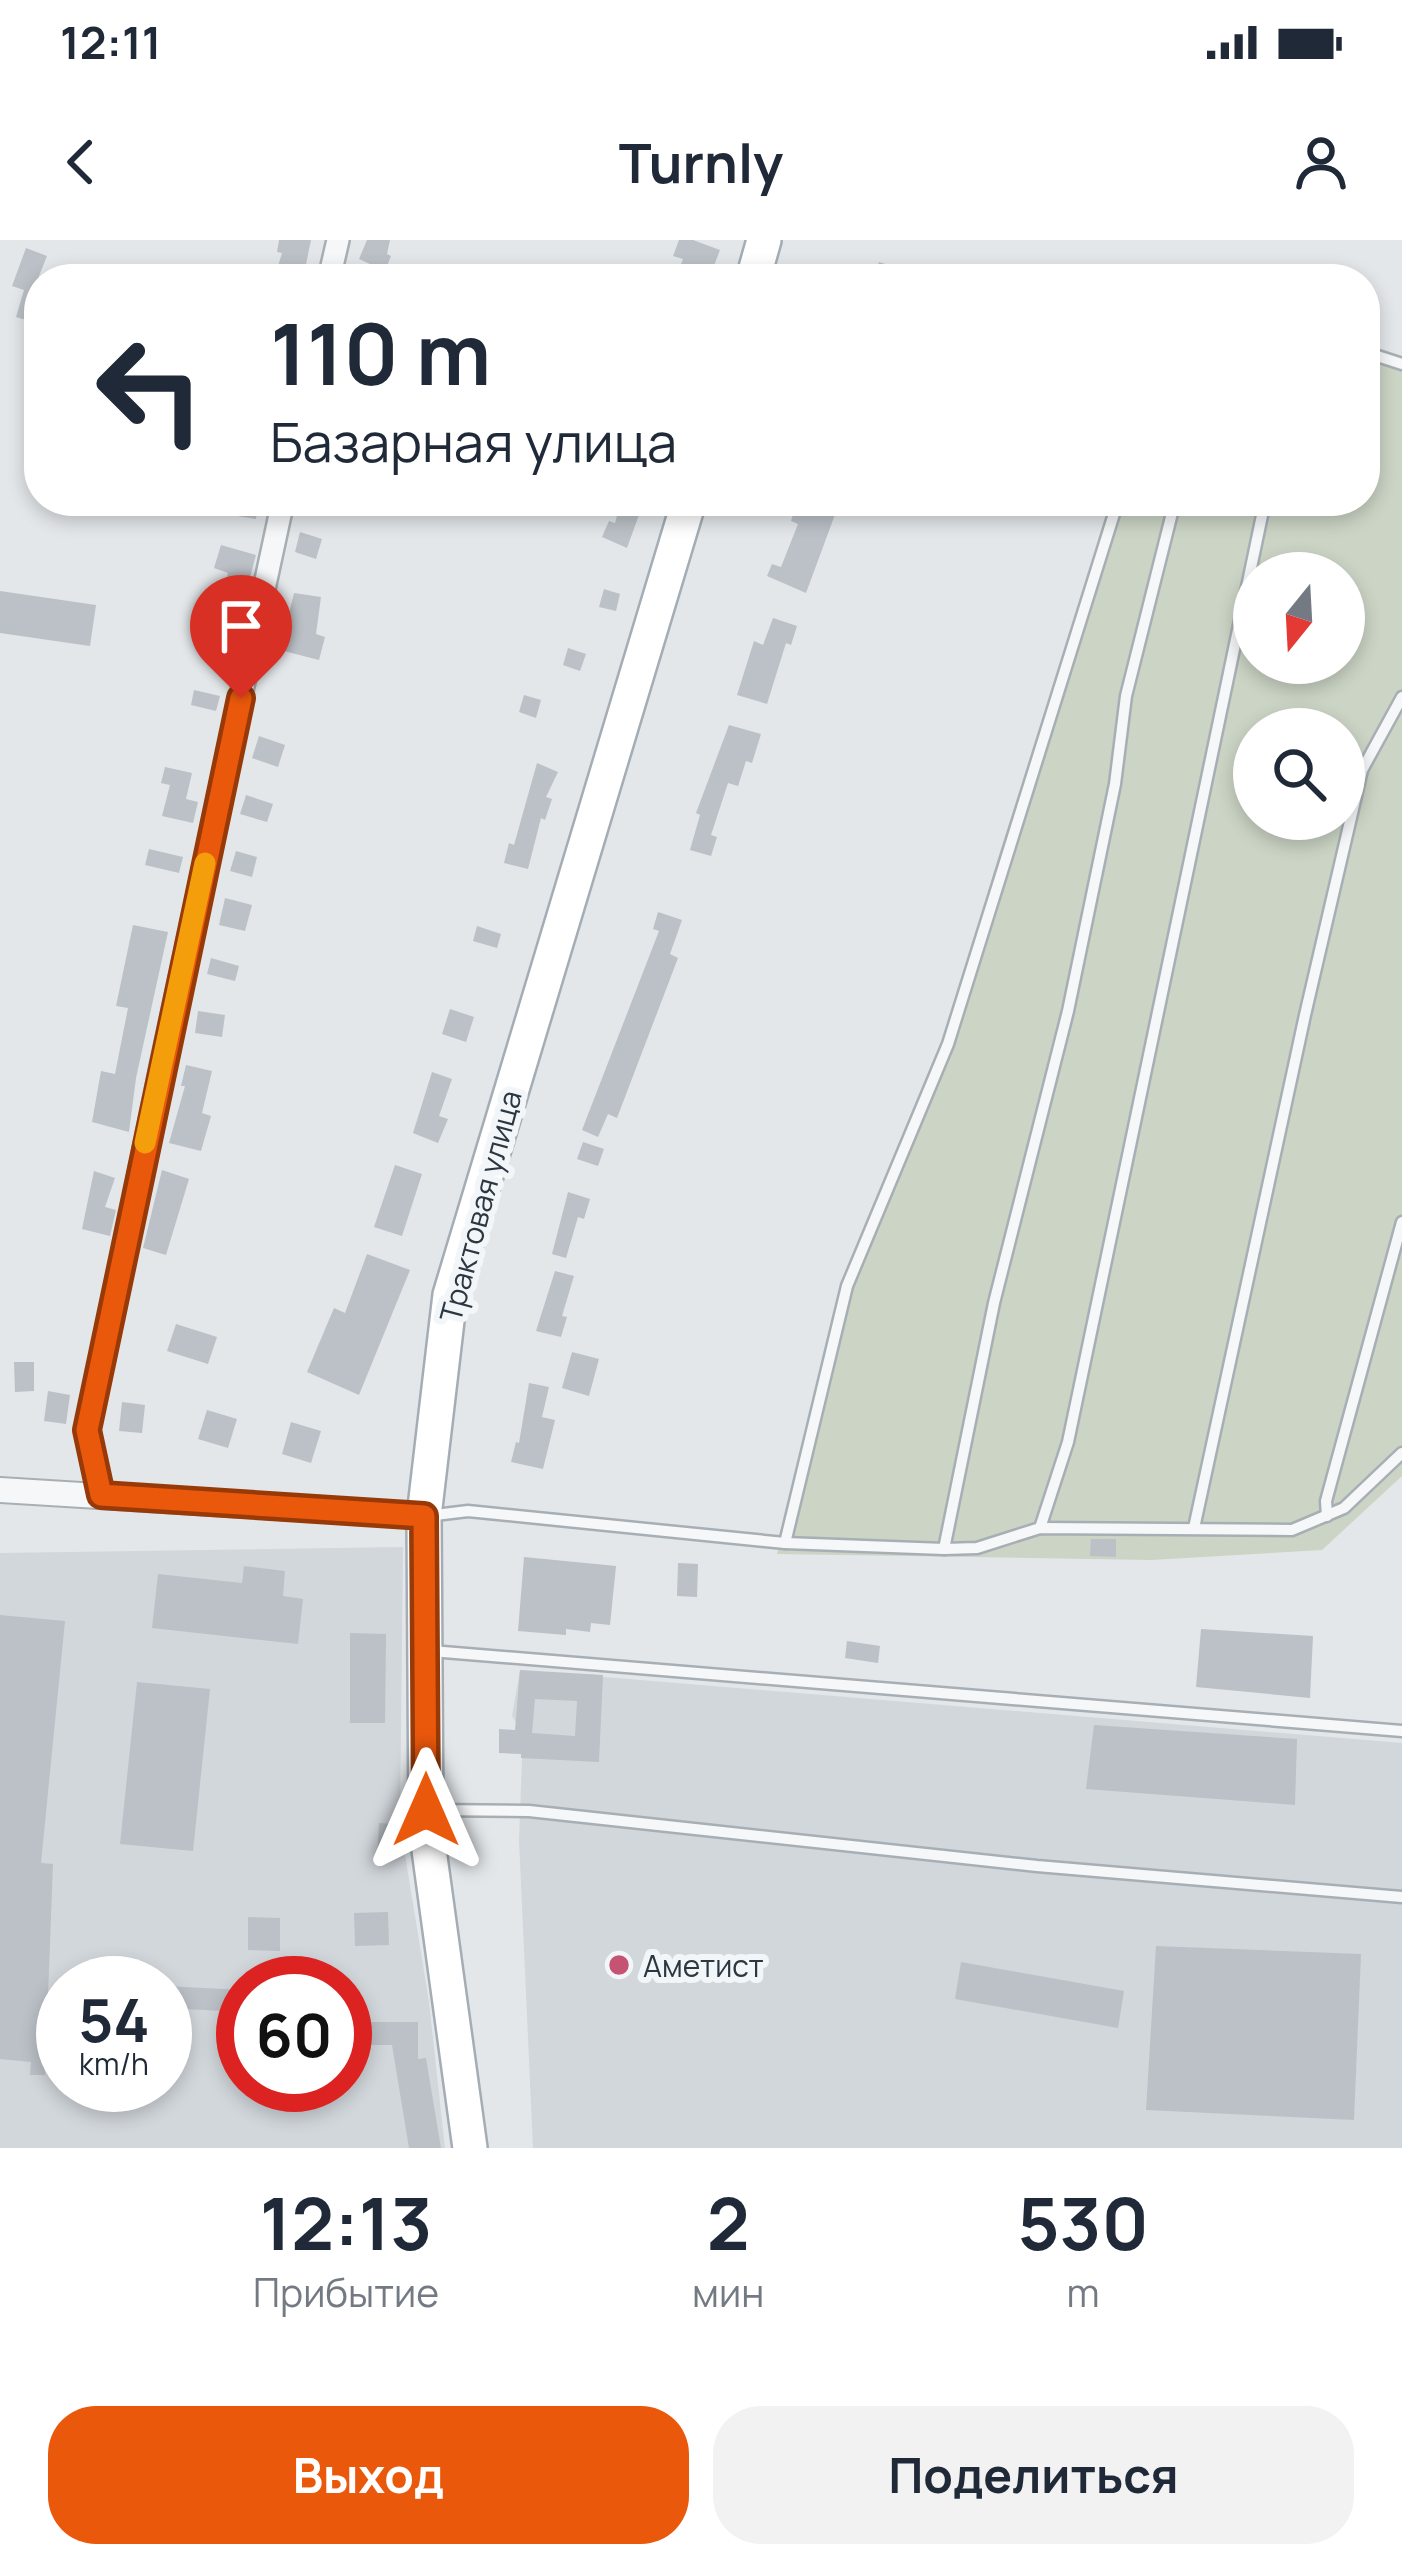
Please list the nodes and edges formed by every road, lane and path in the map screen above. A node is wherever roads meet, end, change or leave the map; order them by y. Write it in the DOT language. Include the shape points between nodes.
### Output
graph roads {
  1 [pos="280,516"];
  2 [pos="684,516"];
  3 [pos="1113,516"];
  4 [pos="1171,516"];
  5 [pos="1262,516"];
  6 [pos="1402,698"];
  7 [pos="1402,1222"];
  8 [pos="1402,1453"];
  9 [pos="0,1490"];
  10 [pos="101,1495"];
  11 [pos="424,1516"];
  12 [pos="1327,1516"];
  13 [pos="1040,1528"];
  14 [pos="1194,1528"];
  15 [pos="785,1543"];
  16 [pos="944,1549"];
  17 [pos="424,1651"];
  18 [pos="1402,1731"];
  19 [pos="426,1810"];
  20 [pos="1402,1897"];
  21 [pos="470,2148"];
  1 -- 10 [label="street" via="87,1430"];
  2 -- 11 [label="main road, Трактовая улица" via="450,1294"];
  3 -- 15 [label="lane" via="948,1044 847,1286"];
  4 -- 16 [label="lane"];
  5 -- 13 [label="lane" via="1068,1442"];
  6 -- 14 [label="lane" via="1363,770"];
  7 -- 12 [label="lane"];
  8 -- 12 [label="lane"];
  9 -- 10 [label="street"];
  10 -- 11 [label="street"];
  11 -- 15 [label="lane" via="468,1511"];
  11 -- 17 [label="main road, Трактовая улица"];
  12 -- 14 [label="lane" via="1292,1530"];
  13 -- 14 [label="lane"];
  13 -- 16 [label="lane" via="977,1548"];
  15 -- 16 [label="lane"];
  17 -- 18 [label="lane"];
  17 -- 19 [label="main road, Трактовая улица"];
  19 -- 20 [label="lane" via="529,1811"];
  19 -- 21 [label="main road, Трактовая улица"];
}
